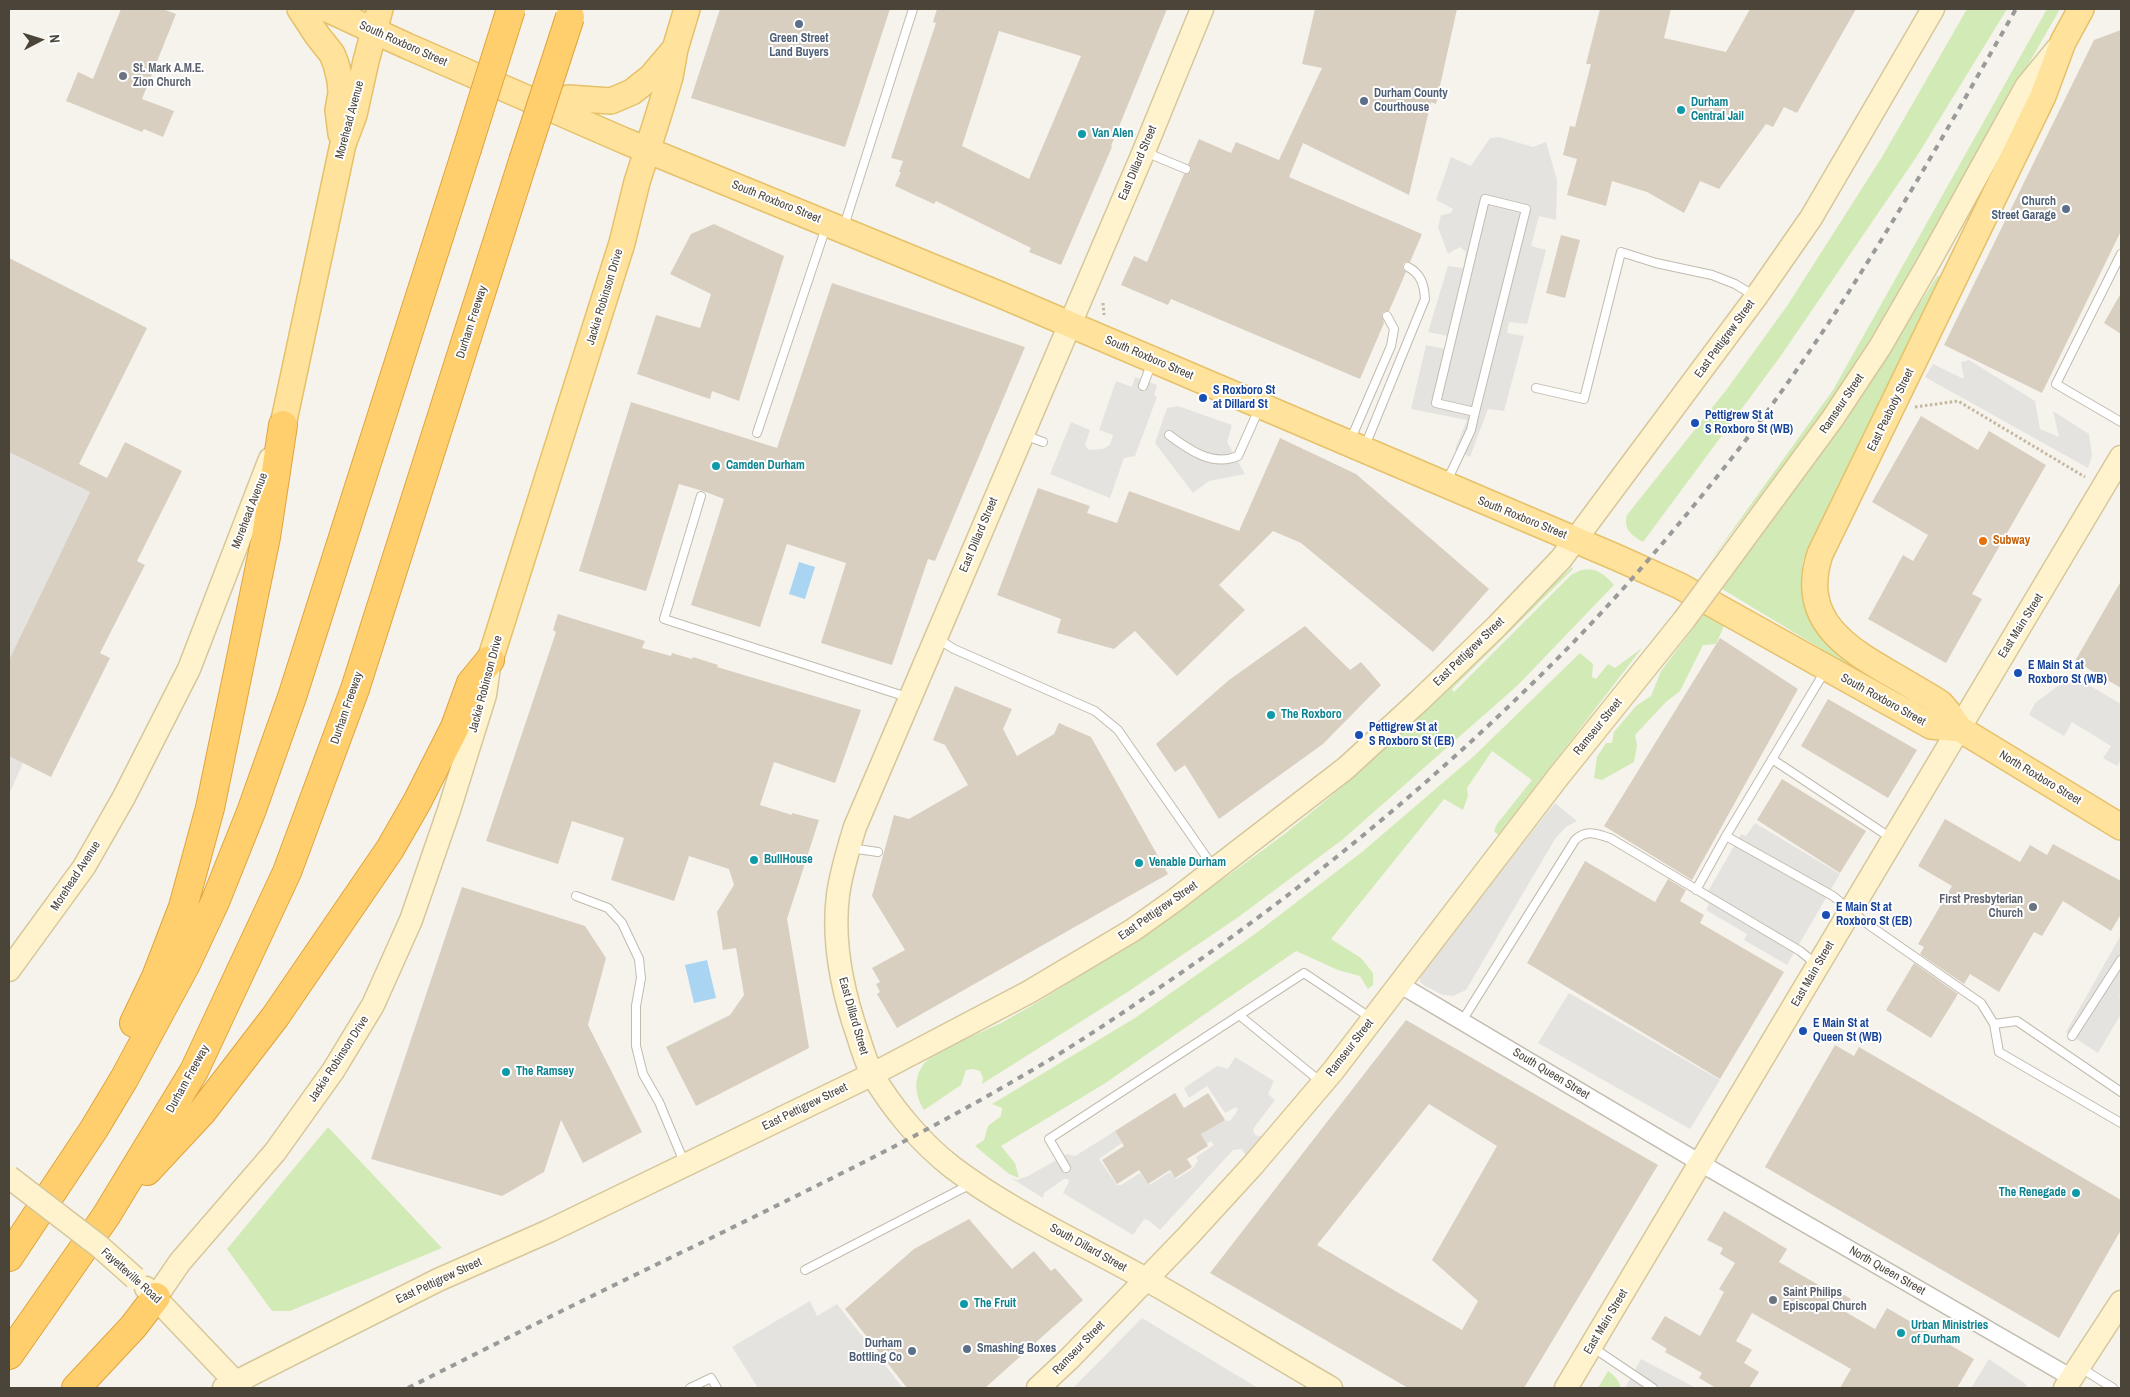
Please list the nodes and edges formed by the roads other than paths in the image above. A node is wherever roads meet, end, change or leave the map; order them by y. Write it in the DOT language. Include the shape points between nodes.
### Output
graph roads {
  1 [pos="300,9"];
  2 [pos="327,9"];
  3 [pos="511,9"];
  4 [pos="687,9"];
  5 [pos="913,9"];
  6 [pos="1202,9"];
  7 [pos="1933,9"];
  8 [pos="2080,9"];
  9 [pos="572,13"];
  10 [pos="377,20"];
  11 [pos="2063,42"];
  12 [pos="675,49"];
  13 [pos="552,108"];
  14 [pos="343,144"];
  15 [pos="648,150"];
  16 [pos="1144,151"];
  17 [pos="1186,169"];
  18 [pos="836,225"];
  19 [pos="2121,254"];
  20 [pos="1408,267"];
  21 [pos="1756,297"];
  22 [pos="1387,316"];
  23 [pos="1069,324"];
  24 [pos="1153,360"];
  25 [pos="1376,382"];
  26 [pos="1143,386"];
  27 [pos="1389,388"];
  28 [pos="1536,388"];
  29 [pos="1261,406"];
  30 [pos="1475,412"];
  31 [pos="2121,422"];
  32 [pos="283,425"];
  33 [pos="757,433"];
  34 [pos="1022,434"];
  35 [pos="1170,435"];
  36 [pos="1043,442"];
  37 [pos="1356,447"];
  38 [pos="2121,457"];
  39 [pos="1445,486"];
  40 [pos="701,496"];
  41 [pos="1575,539"];
  42 [pos="935,638"];
  43 [pos="490,660"];
  44 [pos="1826,669"];
  45 [pos="909,698"];
  46 [pos="1960,729"];
  47 [pos="1772,759"];
  48 [pos="2121,827"];
  49 [pos="1726,836"];
  50 [pos="1894,840"];
  51 [pos="848,848"];
  52 [pos="878,852"];
  53 [pos="1215,870"];
  54 [pos="1696,890"];
  55 [pos="576,896"];
  56 [pos="1851,910"];
  57 [pos="2121,960"];
  58 [pos="1818,965"];
  59 [pos="9,970"];
  60 [pos="1399,984"];
  61 [pos="1239,1015"];
  62 [pos="1372,1019"];
  63 [pos="1462,1021"];
  64 [pos="1994,1024"];
  65 [pos="2072,1036"];
  66 [pos="872,1074"];
  67 [pos="1322,1083"];
  68 [pos="2121,1092"];
  69 [pos="2121,1123"];
  70 [pos="94,1129"];
  71 [pos="1702,1164"];
  72 [pos="685,1166"];
  73 [pos="1066,1168"];
  74 [pos="9,1177"];
  75 [pos="975,1182"];
  76 [pos="106,1216"];
  77 [pos="9,1257"];
  78 [pos="805,1270"];
  79 [pos="1145,1279"];
  80 [pos="156,1297"];
  81 [pos="2121,1302"];
  82 [pos="1592,1346"];
  83 [pos="9,1355"];
  84 [pos="2072,1378"];
  85 [pos="234,1386"];
  86 [pos="76,1388"];
  87 [pos="690,1388"];
  88 [pos="717,1388"];
  89 [pos="1038,1388"];
  90 [pos="1332,1388"];
  91 [pos="1566,1388"];
  92 [pos="1652,1388"];
  93 [pos="2113,1388"];
  1 -- 14 [label="main road" via="336,64 340,80 338,110"];
  2 -- 10 [label="main road, South Roxboro Street"];
  3 -- 70 [label="highway, bridge" via="292,697 251,812 186,964"];
  4 -- 12 [label="main road, Jackie Robinson Drive"];
  5 -- 18 [label="lane"];
  6 -- 16 [label="street, East Dillard Street"];
  7 -- 21 [label="street, East Pettigrew Street" via="1811,218"];
  8 -- 11 [label="main road, Ramseur Street"];
  9 -- 76 [label="highway, Durham Freeway, bridge" via="355,689 288,872 194,1071"];
  10 -- 13 [label="main road, South Roxboro Street"];
  10 -- 14 [label="main road, Morehead Avenue" via="354,115"];
  11 -- 46 [label="main road, East Peabody Street" via="2043,96 1820,554 1815,572 1819,608 1837,637 1856,653 1941,704"];
  11 -- 60 [label="street, Ramseur Street, bridge" via="2026,87 1928,264 1833,418 1684,620"];
  12 -- 13 [label="main road" via="652,77 632,92 611,101 568,98"];
  12 -- 15 [label="main road, Jackie Robinson Drive"];
  13 -- 15 [label="main road, South Roxboro Street"];
  14 -- 32 [label="main road, Morehead Avenue"];
  15 -- 18 [label="main road, South Roxboro Street"];
  15 -- 43 [label="main road, Jackie Robinson Drive" via="622,243"];
  16 -- 17 [label="lane"];
  16 -- 23 [label="street, East Dillard Street"];
  18 -- 23 [label="main road, South Roxboro Street"];
  18 -- 33 [label="lane"];
  19 -- 31 [label="lane" via="2056,384"];
  20 -- 27 [label="lane" via="1419,275 1425,298"];
  21 -- 28 [label="lane" via="1712,275 1621,252 1584,399"];
  21 -- 41 [label="street, East Pettigrew Street"];
  22 -- 25 [label="lane" via="1394,329 1394,337"];
  23 -- 24 [label="main road, South Roxboro Street"];
  23 -- 34 [label="street, East Dillard Street"];
  24 -- 26 [label="lane"];
  24 -- 29 [label="main road, South Roxboro Street"];
  25 -- 27 [label="lane"];
  25 -- 37 [label="lane"];
  27 -- 37 [label="lane"];
  29 -- 35 [label="lane" via="1238,456 1230,460 1198,456"];
  29 -- 37 [label="main road, South Roxboro Street"];
  30 -- 30 [label="lane" via="1526,209 1486,199 1436,403"];
  30 -- 39 [label="lane" via="1471,430"];
  32 -- 59 [label="street, Morehead Avenue" via="189,669 124,797 84,867"];
  32 -- 70 [label="highway" via="266,537 210,808 183,907 156,977 113,1068"];
  34 -- 36 [label="lane"];
  34 -- 42 [label="street, East Dillard Street"];
  37 -- 39 [label="main road, South Roxboro Street"];
  38 -- 46 [label="street, East Main Street"];
  39 -- 41 [label="main road, South Roxboro Street"];
  40 -- 45 [label="lane" via="664,619"];
  41 -- 44 [label="main road, South Roxboro Street" via="1680,586"];
  41 -- 53 [label="street, East Pettigrew Street" via="1555,566 1516,606 1346,768"];
  42 -- 45 [label="street, East Dillard Street"];
  42 -- 53 [label="lane" via="1095,711 1118,730"];
  43 -- 76 [label="highway" via="471,683 455,727 417,802 340,923 275,1017 202,1112"];
  43 -- 80 [label="street, Jackie Robinson Drive" via="486,694 449,810 410,920 373,1005 333,1072 275,1152 180,1262"];
  44 -- 46 [label="main road, South Roxboro Street" via="1931,726"];
  44 -- 47 [label="lane"];
  45 -- 51 [label="street, East Dillard Street"];
  46 -- 48 [label="main road, North Roxboro Street"];
  46 -- 50 [label="street, East Main Street"];
  47 -- 49 [label="lane"];
  47 -- 50 [label="lane"];
  49 -- 54 [label="lane"];
  49 -- 56 [label="lane" via="1833,896"];
  50 -- 56 [label="street, East Main Street"];
  51 -- 52 [label="lane"];
  51 -- 66 [label="street, East Dillard Street" via="838,896 838,961 845,998"];
  53 -- 66 [label="street, East Pettigrew Street" via="1133,930 1084,960 1030,992"];
  54 -- 58 [label="lane"];
  54 -- 63 [label="lane" via="1610,838 1581,834"];
  55 -- 72 [label="lane" via="608,908 622,923 639,959 636,1046 643,1074 659,1102"];
  56 -- 58 [label="street, East Main Street"];
  56 -- 64 [label="lane" via="1981,1004"];
  57 -- 65 [label="lane"];
  58 -- 71 [label="street, East Main Street"];
  60 -- 62 [label="street, Ramseur Street"];
  60 -- 63 [label="street, South Queen Street"];
  61 -- 62 [label="lane" via="1304,973"];
  61 -- 67 [label="lane"];
  61 -- 73 [label="lane" via="1049,1139"];
  62 -- 67 [label="street, Ramseur Street"];
  63 -- 71 [label="street, South Queen Street"];
  64 -- 68 [label="lane" via="2017,1021"];
  64 -- 69 [label="lane" via="1998,1052"];
  66 -- 72 [label="street, East Pettigrew Street"];
  66 -- 75 [label="street, South Dillard Street" via="918,1134 952,1166"];
  67 -- 79 [label="street, Ramseur Street" via="1253,1165"];
  70 -- 77 [label="highway"];
  71 -- 82 [label="street, East Main Street"];
  71 -- 84 [label="street, North Queen Street"];
  72 -- 85 [label="street, East Pettigrew Street" via="438,1280"];
  74 -- 80 [label="street, Fayetteville Road, bridge"];
  75 -- 78 [label="lane"];
  75 -- 79 [label="street, South Dillard Street"];
  76 -- 83 [label="highway, Durham Freeway"];
  79 -- 89 [label="street, Ramseur Street"];
  79 -- 90 [label="street, South Dillard Street"];
  80 -- 85 [label="street, Fayetteville Road"];
  80 -- 86 [label="highway" via="133,1328"];
  81 -- 84 [label="street"];
  82 -- 91 [label="street, East Main Street"];
  82 -- 92 [label="lane"];
  84 -- 93 [label="lane"];
  87 -- 88 [label="lane" via="711,1378"];
}
